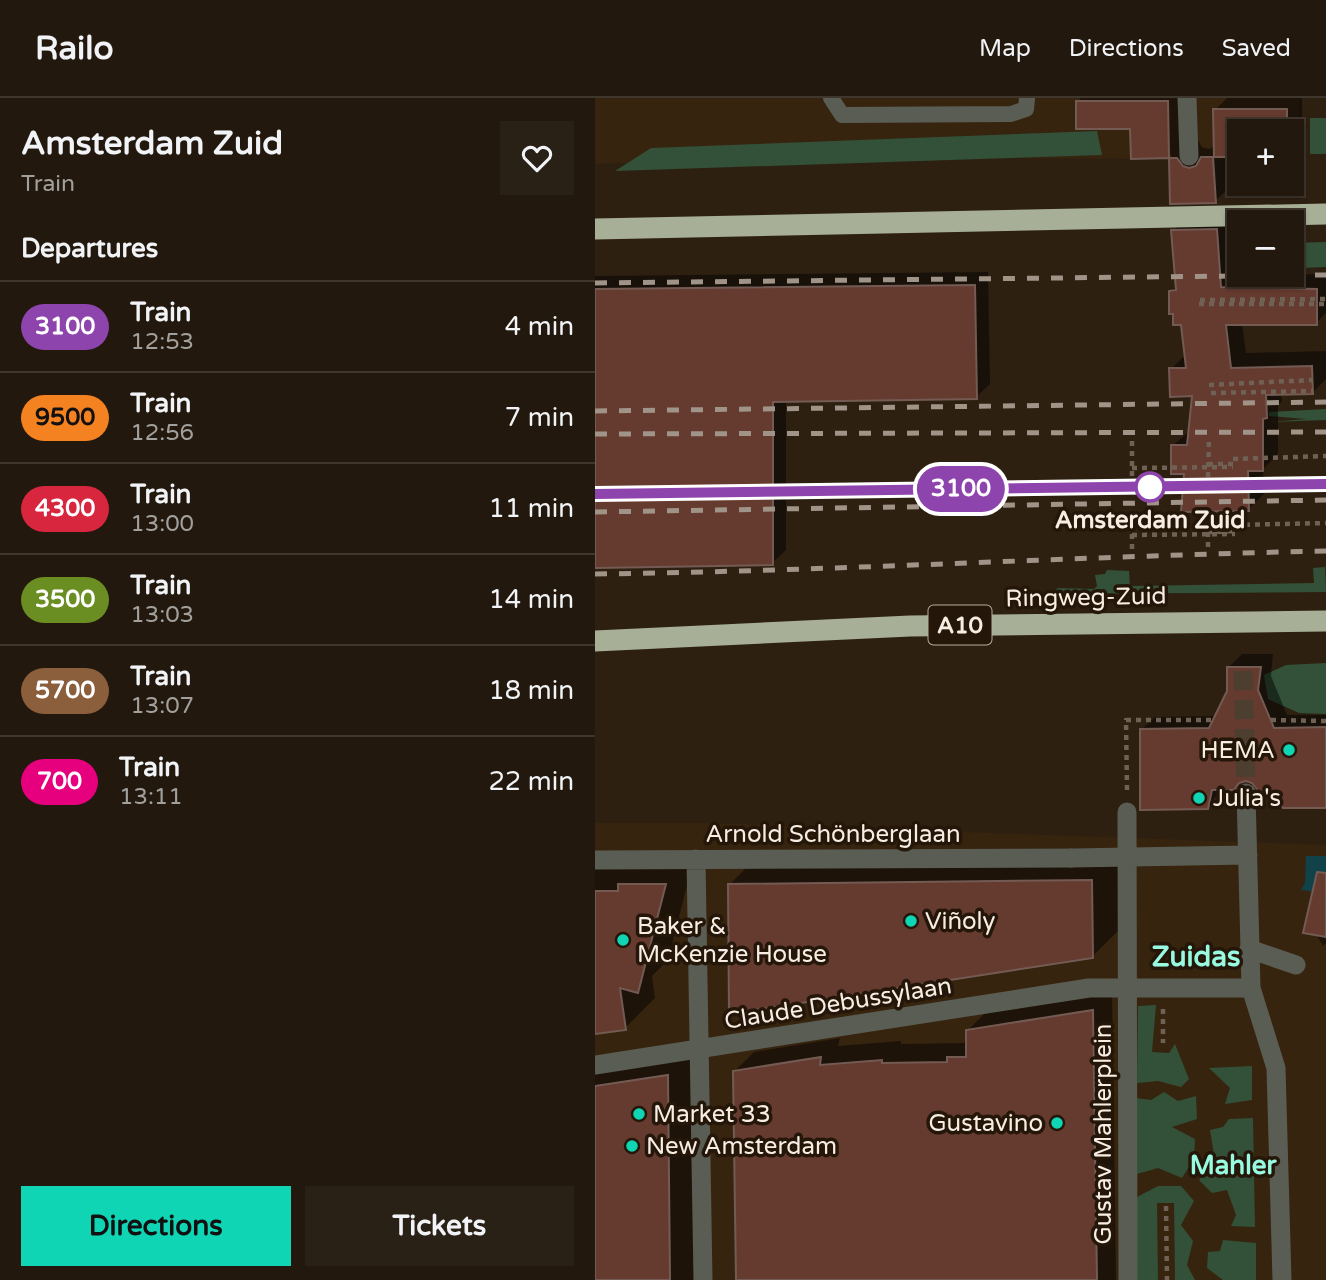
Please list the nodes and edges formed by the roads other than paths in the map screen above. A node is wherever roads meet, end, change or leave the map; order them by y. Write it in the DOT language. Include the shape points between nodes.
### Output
graph roads {
  1 [pos="831,98"];
  2 [pos="1027,98"];
  3 [pos="1188,98"];
  4 [pos="1189,156"];
  5 [pos="1326,214"];
  6 [pos="595,229"];
  7 [pos="1326,621"];
  8 [pos="595,641"];
  9 [pos="1246,793"];
  10 [pos="1127,812"];
  11 [pos="1248,855"];
  12 [pos="1128,857"];
  13 [pos="696,859"];
  14 [pos="595,860"];
  15 [pos="1249,949"];
  16 [pos="1296,965"];
  17 [pos="1089,988"];
  18 [pos="1251,988"];
  19 [pos="1127,989"];
  20 [pos="699,1049"];
  21 [pos="595,1065"];
  22 [pos="703,1280"];
  23 [pos="1128,1280"];
  24 [pos="1282,1280"];
  1 -- 2 [label="lane" via="842,115 1011,114 1026,108"];
  3 -- 4 [label="street"];
  5 -- 6 [label="highway"];
  7 -- 8 [label="highway, Ringweg-Zuid / A10" via="910,626"];
  9 -- 11 [label="street"];
  10 -- 12 [label="street, Gustav Mahlerplein"];
  11 -- 12 [label="street"];
  11 -- 15 [label="street"];
  12 -- 13 [label="street, Arnold Schönberglaan"];
  12 -- 19 [label="street, Gustav Mahlerplein"];
  13 -- 14 [label="street, Arnold Schönberglaan"];
  13 -- 20 [label="street"];
  15 -- 16 [label="street"];
  15 -- 18 [label="street"];
  17 -- 19 [label="street, Gustav Mahlerplein"];
  17 -- 20 [label="street, Claude Debussylaan"];
  18 -- 19 [label="street, Gustav Mahlerplein"];
  18 -- 24 [label="street" via="1276,1068"];
  19 -- 23 [label="street, Gustav Mahlerplein"];
  20 -- 21 [label="street, Claude Debussylaan"];
  20 -- 22 [label="street"];
}
